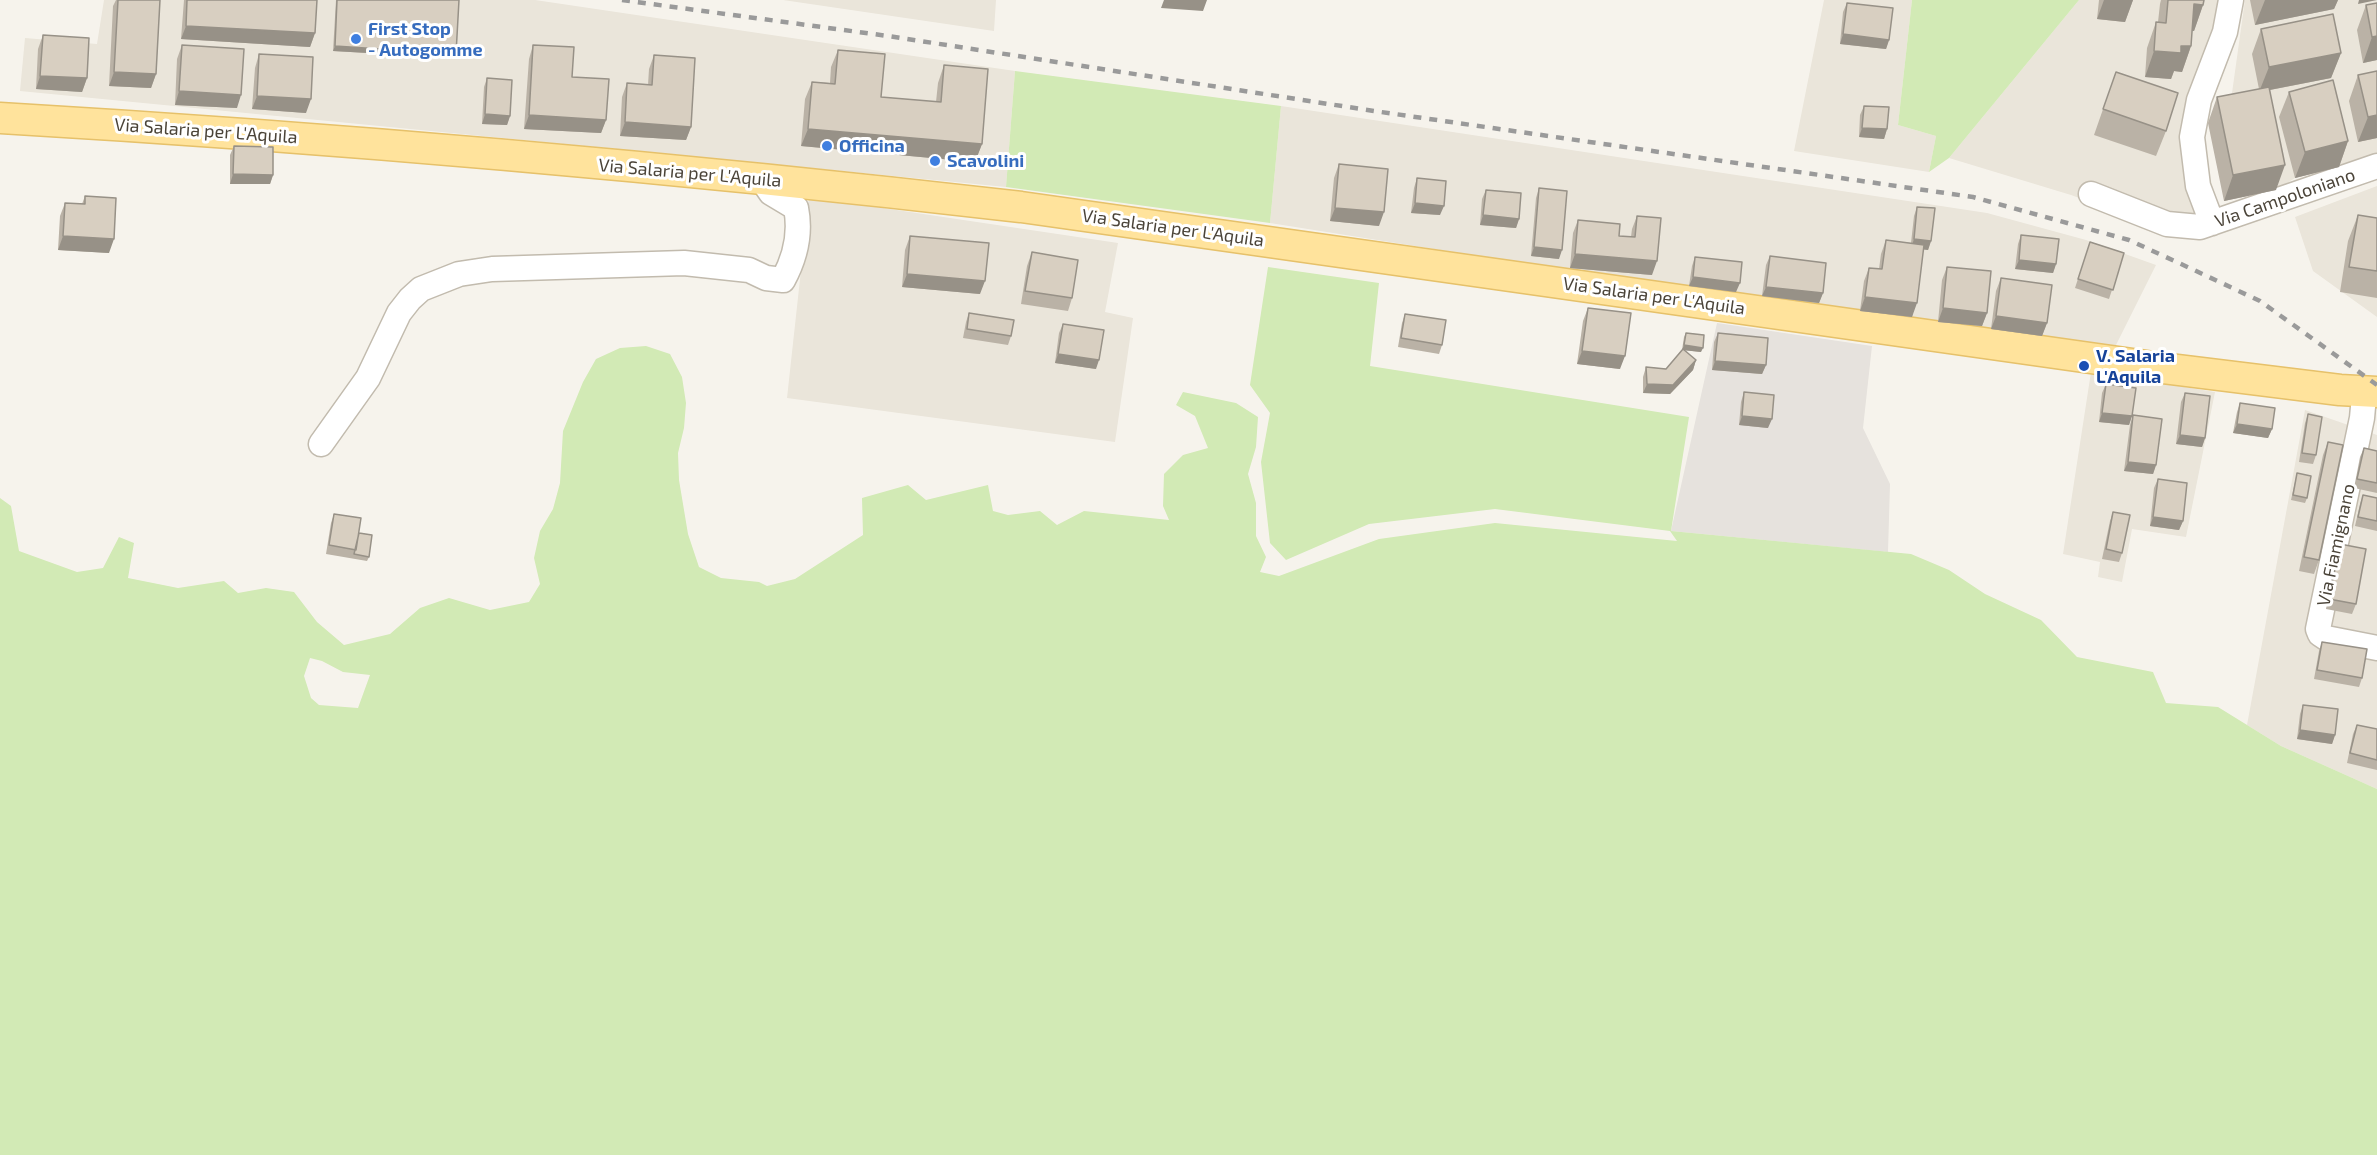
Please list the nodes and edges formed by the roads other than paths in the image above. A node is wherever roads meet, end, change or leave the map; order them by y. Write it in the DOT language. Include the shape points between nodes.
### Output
graph roads {
  1 [pos="2231,0"];
  2 [pos="0,118"];
  3 [pos="2377,166"];
  4 [pos="762,180"];
  5 [pos="2091,194"];
  6 [pos="2212,223"];
  7 [pos="2366,403"];
  8 [pos="321,444"];
  9 [pos="2377,648"];
  1 -- 6 [label="street" via="2225,32 2199,100 2192,137 2198,186"];
  2 -- 4 [label="main road, Via Salaria per L'Aquila" via="358,142"];
  3 -- 6 [label="street, Via Campoloniano"];
  4 -- 7 [label="main road, Via Salaria per L'Aquila" via="1021,207 2154,367"];
  4 -- 8 [label="street" via="771,193 796,208 798,231 792,263 783,280 749,270 684,263 492,268 459,274 421,289 410,299 399,313 368,378"];
  5 -- 6 [label="street, Via Campoloniano" via="2167,224"];
  7 -- 9 [label="street, Via Fiamignano" via="2318,629 2326,639"];
}
